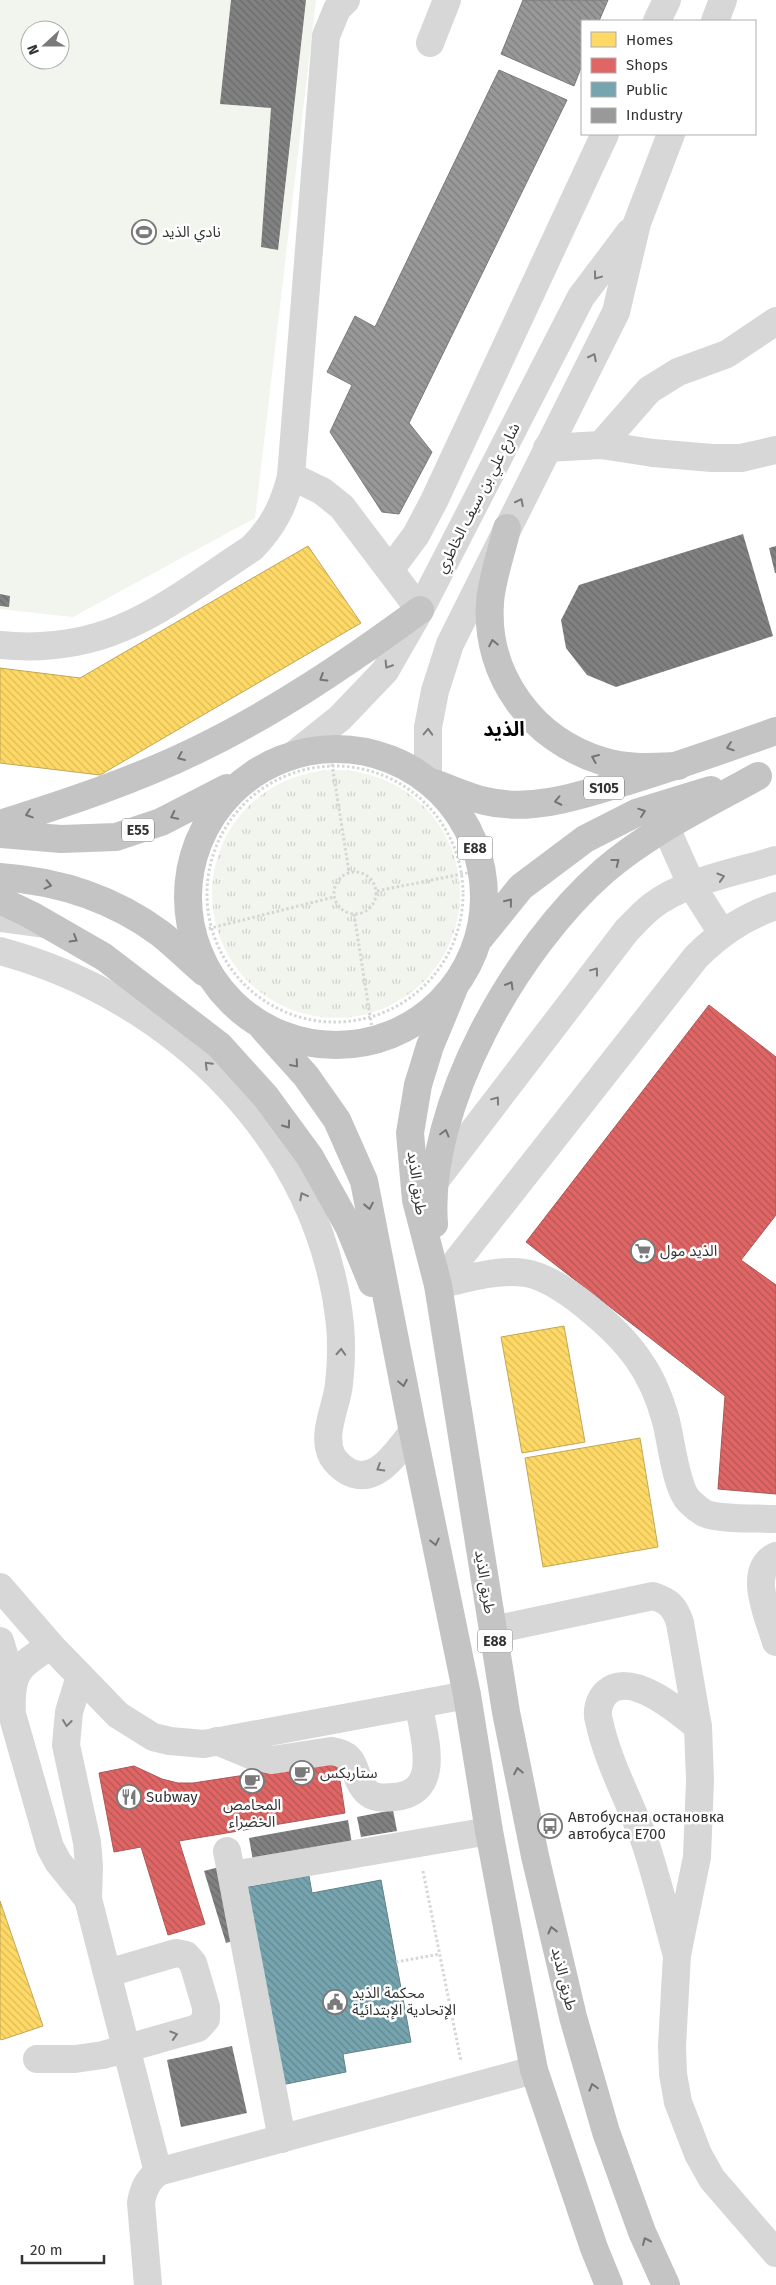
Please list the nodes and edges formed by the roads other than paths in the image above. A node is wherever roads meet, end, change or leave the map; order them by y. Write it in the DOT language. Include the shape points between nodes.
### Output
graph roads {
  1 [pos="346,0"];
  2 [pos="447,0"];
  3 [pos="667,0"];
  4 [pos="723,0"];
  5 [pos="657,20"];
  6 [pos="715,20"];
  7 [pos="430,43"];
  8 [pos="605,135"];
  9 [pos="671,135"];
  10 [pos="637,223"];
  11 [pos="776,321"];
  12 [pos="601,444"];
  13 [pos="547,448"];
  14 [pos="776,450"];
  15 [pos="291,476"];
  16 [pos="507,528"];
  17 [pos="390,570"];
  18 [pos="420,610"];
  19 [pos="0,644"];
  20 [pos="776,732"];
  21 [pos="295,754"];
  22 [pos="678,766"];
  23 [pos="263,767"];
  24 [pos="767,773"];
  25 [pos="428,781"];
  26 [pos="0,824"];
  27 [pos="666,828"];
  28 [pos="0,834"];
  29 [pos="776,860"];
  30 [pos="0,877"];
  31 [pos="692,886"];
  32 [pos="0,900"];
  33 [pos="776,906"];
  34 [pos="0,918"];
  35 [pos="50,925"];
  36 [pos="722,933"];
  37 [pos="478,940"];
  38 [pos="0,951"];
  39 [pos="212,979"];
  40 [pos="454,988"];
  41 [pos="263,1028"];
  42 [pos="435,1181"];
  43 [pos="438,1285"];
  44 [pos="395,1341"];
  45 [pos="413,1432"];
  46 [pos="776,1519"];
  47 [pos="776,1556"];
  48 [pos="0,1587"];
  49 [pos="493,1630"];
  50 [pos="0,1641"];
  51 [pos="776,1642"];
  52 [pos="51,1646"];
  53 [pos="80,1676"];
  54 [pos="11,1694"];
  55 [pos="467,1695"];
  56 [pos="419,1706"];
  57 [pos="698,1727"];
  58 [pos="217,1741"];
  59 [pos="489,1831"];
  60 [pos="88,1899"];
  61 [pos="677,1955"];
  62 [pos="108,1973"];
  63 [pos="127,2049"];
  64 [pos="37,2059"];
  65 [pos="534,2070"];
  66 [pos="282,2139"];
  67 [pos="158,2172"];
  68 [pos="776,2253"];
  69 [pos="148,2285"];
  70 [pos="609,2285"];
  71 [pos="666,2285"];
  1 -- 15 [label="street" via="326,36"];
  2 -- 7 [label="street"];
  3 -- 5 [label="street"];
  4 -- 6 [label="street"];
  8 -- 17 [label="street" via="434,501 416,535"];
  9 -- 10 [label="street, شارع علي بن سيف الخاطري"];
  13 -- 10 [label="street, شارع علي بن سيف الخاطري, one-way" via="616,312"];
  10 -- 18 [label="street, شارع علي بن سيف الخاطري, one-way" via="581,297"];
  11 -- 12 [label="street" via="727,354 678,372 649,390"];
  12 -- 13 [label="street"];
  12 -- 14 [label="street" via="712,458 741,458"];
  16 -- 13 [label="street, شارع علي بن سيف الخاطري, one-way"];
  15 -- 17 [label="street" via="322,491 342,507"];
  15 -- 19 [label="street" via="280,512 252,548 147,617 86,641 42,647"];
  22 -- 16 [label="highway, one-way" via="632,767 602,761 561,743 538,726 520,705 508,688 496,660 491,629 490,602"];
  25 -- 16 [label="street, شارع علي بن سيف الخاطري, one-way" via="428,727 435,691 450,644"];
  17 -- 18 [label="street"];
  18 -- 21 [label="street, شارع علي بن سيف الخاطري, one-way" via="385,671 340,718"];
  18 -- 26 [label="highway, one-way" via="350,661 275,708 195,751 134,777"];
  20 -- 22 [label="highway, S105, one-way"];
  21 -- 23 [label="highway, E88"];
  21 -- 25 [label="highway, E88" via="331,757 365,751 398,762"];
  22 -- 25 [label="highway, S105, one-way" via="547,803 485,802"];
  23 -- 28 [label="highway, E55, one-way" via="170,818 116,837 61,839"];
  23 -- 39 [label="highway, E88" via="234,788 212,814 197,845 188,879 188,914 202,930 196,948"];
  24 -- 27 [label="highway"];
  37 -- 24 [label="highway, S105, one-way" via="521,887 585,839 636,813"];
  25 -- 37 [label="highway, E88" via="453,806 471,837 472,872 484,906"];
  27 -- 31 [label="street"];
  42 -- 27 [label="highway, one-way" via="438,1159 459,1089 479,1038 519,968 563,912 603,872"];
  31 -- 29 [label="street, one-way"];
  30 -- 39 [label="highway, one-way" via="89,894 161,934"];
  31 -- 36 [label="street"];
  42 -- 31 [label="street, one-way" via="627,930 652,905"];
  32 -- 35 [label="highway"];
  33 -- 36 [label="street" via="752,915"];
  34 -- 35 [label="street"];
  35 -- 44 [label="highway, one-way" via="104,956 219,1045 266,1097 310,1157 350,1227"];
  36 -- 43 [label="street" via="696,957"];
  37 -- 40 [label="highway, E88"];
  45 -- 38 [label="street, one-way" via="378,1471 352,1473 333,1457 328,1445 339,1385 342,1338 337,1291 307,1202 248,1108 196,1054 136,1011 71,976"];
  39 -- 41 [label="highway, E88" via="226,998"];
  40 -- 41 [label="highway, E88" via="436,1008 406,1030 373,1030 334,1047 298,1041"];
  40 -- 43 [label="highway, طريق الذيد / E88" via="430,1046 418,1086 410,1133 416,1200"];
  41 -- 44 [label="highway, E88, one-way" via="306,1076 337,1120 364,1181"];
  42 -- 43 [label="highway" via="432,1203"];
  43 -- 46 [label="street" via="500,1272 526,1273 551,1282 573,1296 617,1333 651,1381 666,1421 678,1479 687,1499 705,1513"];
  43 -- 49 [label="highway, طريق الذيد / E88"];
  44 -- 45 [label="highway, E88, one-way"];
  45 -- 55 [label="highway, E88, one-way"];
  47 -- 51 [label="street" via="765,1564 760,1585"];
  48 -- 52 [label="street"];
  49 -- 57 [label="street" via="653,1596 666,1600 676,1610 680,1623"];
  71 -- 49 [label="highway, طريق الذيد / E88, one-way" via="642,2232 606,2132 573,2017 534,1856"];
  50 -- 54 [label="street"];
  52 -- 53 [label="street"];
  52 -- 54 [label="street" via="28,1660 14,1680"];
  53 -- 58 [label="street" via="118,1715 153,1737 186,1744"];
  53 -- 60 [label="street, one-way" via="69,1712 66,1745 87,1842 90,1866"];
  54 -- 60 [label="street" via="12,1714 44,1832 58,1862"];
  55 -- 56 [label="street"];
  55 -- 59 [label="highway, E88"];
  56 -- 58 [label="street"];
  56 -- 58 [label="street" via="426,1776 421,1786 398,1797 373,1797 365,1791 350,1757 338,1752 331,1750 272,1760"];
  57 -- 61 [label="street" via="697,1857"];
  57 -- 61 [label="street" via="666,1701 628,1686 612,1687 598,1708 598,1720 645,1843"];
  59 -- 65 [label="highway, E88"];
  59 -- 66 [label="street" via="418,1843 229,1863"];
  60 -- 62 [label="street"];
  61 -- 68 [label="street" via="673,2074 686,2129 712,2179"];
  62 -- 63 [label="street"];
  63 -- 62 [label="street, one-way" via="198,2028 206,2019 206,2008 193,1963 186,1955 176,1953"];
  63 -- 64 [label="street" via="75,2059"];
  63 -- 67 [label="street"];
  65 -- 66 [label="street"];
  65 -- 70 [label="highway, E88"];
  66 -- 67 [label="street"];
  67 -- 69 [label="street" via="149,2179 141,2203"];
}
